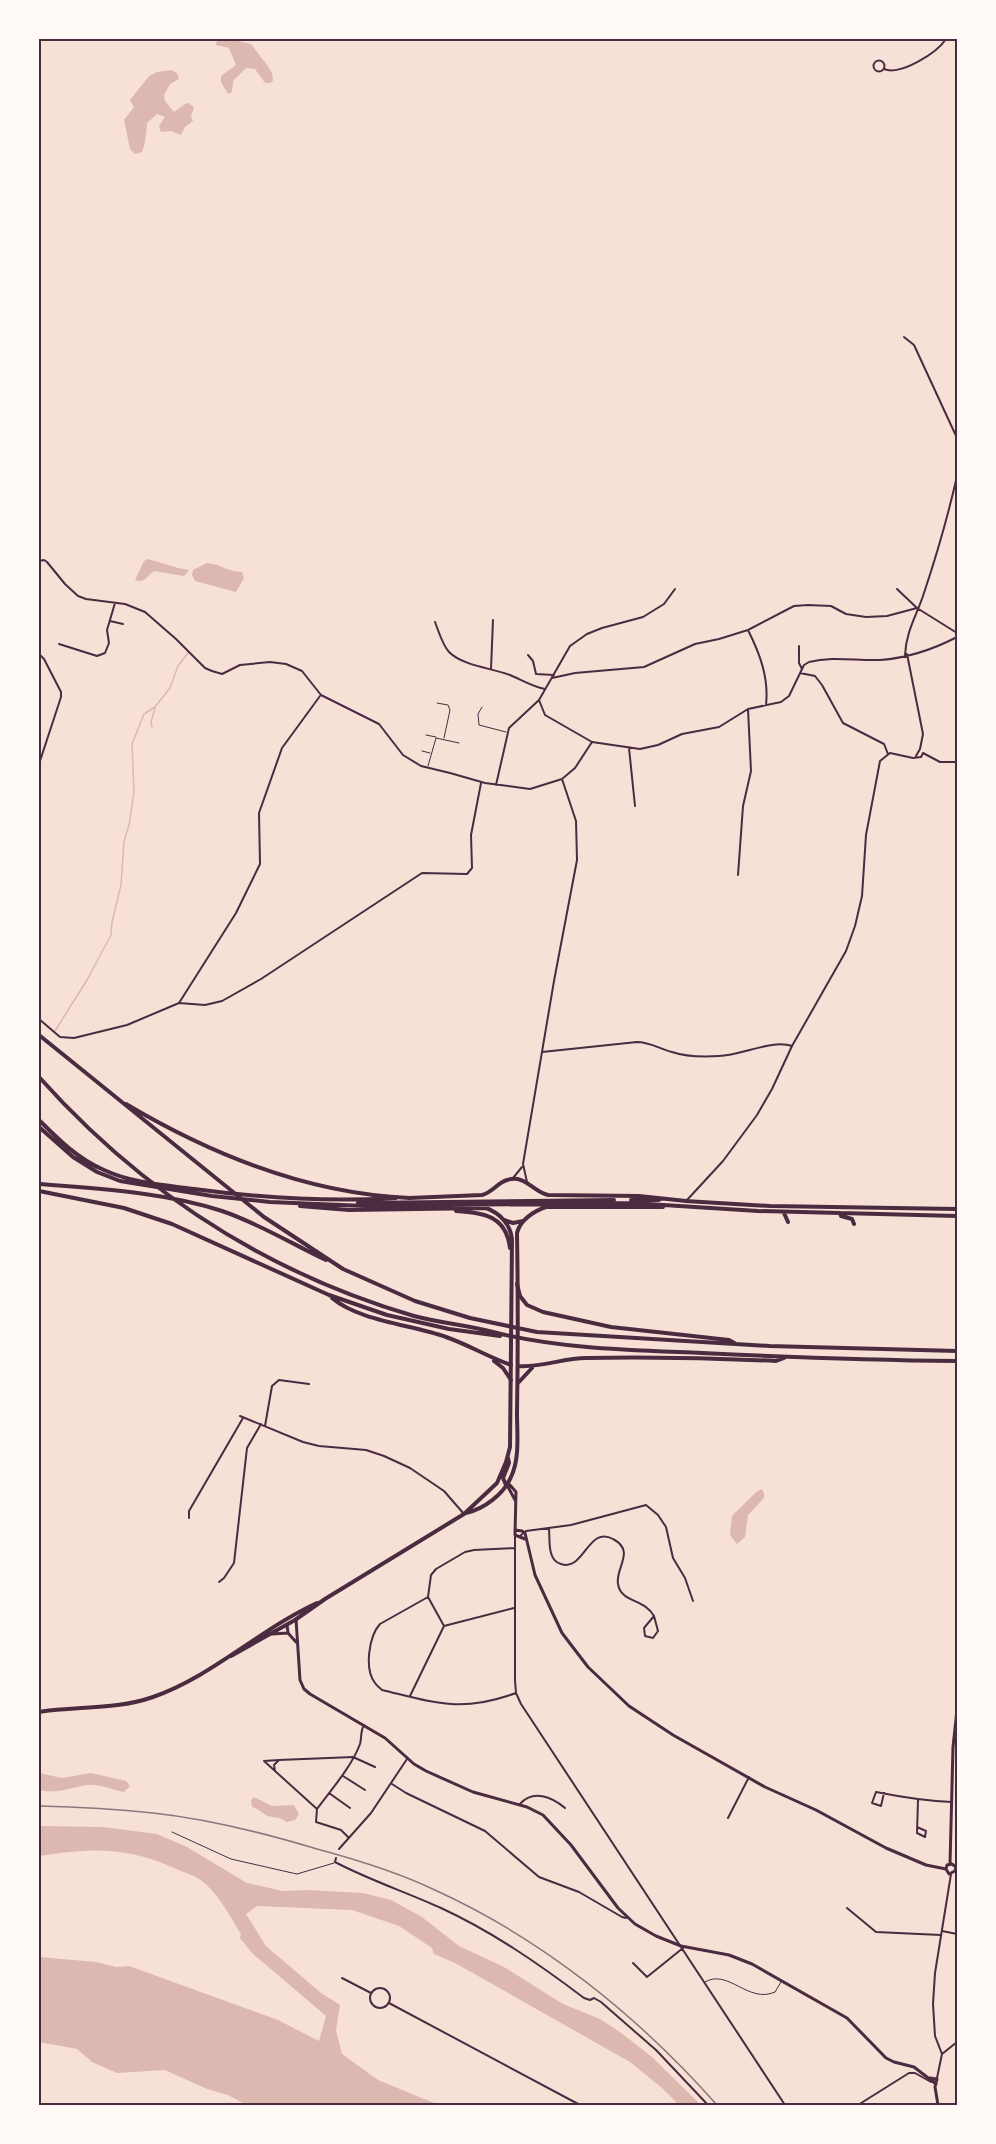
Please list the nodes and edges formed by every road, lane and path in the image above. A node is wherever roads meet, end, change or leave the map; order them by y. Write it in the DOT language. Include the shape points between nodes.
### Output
graph roads {
  1 [pos="946,39"];
  2 [pos="884,69"];
  3 [pos="904,337"];
  4 [pos="957,438"];
  5 [pos="957,476"];
  6 [pos="40,561"];
  7 [pos="675,589"];
  8 [pos="897,590"];
  9 [pos="115,603"];
  10 [pos="917,608"];
  11 [pos="493,620"];
  12 [pos="110,621"];
  13 [pos="435,622"];
  14 [pos="123,624"];
  15 [pos="748,630"];
  16 [pos="957,635"];
  17 [pos="59,644"];
  18 [pos="799,646"];
  19 [pos="39,654"];
  20 [pos="528,655"];
  21 [pos="906,655"];
  22 [pos="491,669"];
  23 [pos="801,671"];
  24 [pos="553,676"];
  25 [pos="544,689"];
  26 [pos="321,696"];
  27 [pos="539,700"];
  28 [pos="437,703"];
  29 [pos="766,705"];
  30 [pos="482,707"];
  31 [pos="748,709"];
  32 [pos="508,732"];
  33 [pos="426,735"];
  34 [pos="436,738"];
  35 [pos="444,740"];
  36 [pos="592,742"];
  37 [pos="459,743"];
  38 [pos="629,748"];
  39 [pos="920,749"];
  40 [pos="422,751"];
  41 [pos="432,753"];
  42 [pos="923,753"];
  43 [pos="888,754"];
  44 [pos="917,758"];
  45 [pos="957,762"];
  46 [pos="39,764"];
  47 [pos="427,768"];
  48 [pos="562,779"];
  49 [pos="481,782"];
  50 [pos="496,785"];
  51 [pos="635,806"];
  52 [pos="738,875"];
  53 [pos="180,1003"];
  54 [pos="39,1019"];
  55 [pos="39,1035"];
  56 [pos="792,1046"];
  57 [pos="543,1052"];
  58 [pos="39,1077"];
  59 [pos="116,1097"];
  60 [pos="39,1120"];
  61 [pos="39,1127"];
  62 [pos="523,1164"];
  63 [pos="513,1179"];
  64 [pos="39,1184"];
  65 [pos="530,1185"];
  66 [pos="495,1189"];
  67 [pos="39,1191"];
  68 [pos="692,1193"];
  69 [pos="212,1194"];
  70 [pos="410,1198"];
  71 [pos="312,1201"];
  72 [pos="686,1201"];
  73 [pos="270,1202"];
  74 [pos="697,1202"];
  75 [pos="691,1207"];
  76 [pos="438,1209"];
  77 [pos="957,1209"];
  78 [pos="783,1212"];
  79 [pos="496,1213"];
  80 [pos="840,1213"];
  81 [pos="532,1214"];
  82 [pos="957,1216"];
  83 [pos="503,1220"];
  84 [pos="523,1221"];
  85 [pos="788,1222"];
  86 [pos="854,1224"];
  87 [pos="511,1261"];
  88 [pos="343,1269"];
  89 [pos="517,1284"];
  90 [pos="329,1295"];
  91 [pos="504,1336"];
  92 [pos="736,1345"];
  93 [pos="957,1351"];
  94 [pos="787,1357"];
  95 [pos="492,1358"];
  96 [pos="957,1361"];
  97 [pos="511,1365"];
  98 [pos="518,1366"];
  99 [pos="532,1367"];
  100 [pos="511,1380"];
  101 [pos="518,1383"];
  102 [pos="309,1384"];
  103 [pos="261,1424"];
  104 [pos="265,1426"];
  105 [pos="508,1456"];
  106 [pos="497,1483"];
  107 [pos="507,1485"];
  108 [pos="464,1514"];
  109 [pos="189,1518"];
  110 [pos="549,1528"];
  111 [pos="524,1532"];
  112 [pos="515,1533"];
  113 [pos="520,1536"];
  114 [pos="516,1540"];
  115 [pos="526,1541"];
  116 [pos="515,1548"];
  117 [pos="219,1581"];
  118 [pos="428,1597"];
  119 [pos="325,1599"];
  120 [pos="693,1601"];
  121 [pos="515,1608"];
  122 [pos="654,1616"];
  123 [pos="296,1619"];
  124 [pos="286,1623"];
  125 [pos="444,1626"];
  126 [pos="296,1633"];
  127 [pos="272,1634"];
  128 [pos="288,1634"];
  129 [pos="297,1643"];
  130 [pos="231,1656"];
  131 [pos="516,1693"];
  132 [pos="410,1696"];
  133 [pos="957,1710"];
  134 [pos="39,1712"];
  135 [pos="364,1725"];
  136 [pos="353,1757"];
  137 [pos="408,1758"];
  138 [pos="279,1760"];
  139 [pos="375,1767"];
  140 [pos="275,1771"];
  141 [pos="343,1776"];
  142 [pos="750,1777"];
  143 [pos="392,1784"];
  144 [pos="365,1790"];
  145 [pos="329,1793"];
  146 [pos="884,1793"];
  147 [pos="918,1800"];
  148 [pos="952,1802"];
  149 [pos="520,1804"];
  150 [pos="350,1808"];
  151 [pos="566,1808"];
  152 [pos="317,1809"];
  153 [pos="728,1818"];
  154 [pos="917,1827"];
  155 [pos="171,1832"];
  156 [pos="349,1838"];
  157 [pos="339,1850"];
  158 [pos="336,1858"];
  159 [pos="335,1862"];
  160 [pos="950,1864"];
  161 [pos="946,1869"];
  162 [pos="956,1872"];
  163 [pos="951,1874"];
  164 [pos="847,1908"];
  165 [pos="626,1918"];
  166 [pos="941,1933"];
  167 [pos="957,1934"];
  168 [pos="682,1947"];
  169 [pos="633,1963"];
  170 [pos="342,1978"];
  171 [pos="782,1980"];
  172 [pos="705,1982"];
  173 [pos="371,1993"];
  174 [pos="389,2003"];
  175 [pos="957,2042"];
  176 [pos="942,2054"];
  177 [pos="928,2077"];
  178 [pos="937,2079"];
  179 [pos="934,2083"];
  180 [pos="580,2105"];
  181 [pos="708,2105"];
  182 [pos="785,2105"];
  183 [pos="858,2105"];
  184 [pos="938,2105"];
  1 -- 2 [label="street" via="932,53 907,67"];
  3 -- 4 [label="street" via="914,345"];
  5 -- 10 [label="street" via="945,531"];
  6 -- 9 [label="street" via="47,562 78,596"];
  7 -- 24 [label="street" via="664,604 644,617 602,628 570,646"];
  8 -- 10 [label="street"];
  9 -- 12 [label="street"];
  9 -- 26 [label="street" via="145,612 205,668 222,674 240,665 286,664 302,671"];
  10 -- 15 [label="street" via="866,617 846,614 831,606 808,604 794,606"];
  10 -- 16 [label="street"];
  10 -- 21 [label="street" via="905,645"];
  11 -- 22 [label="street"];
  12 -- 14 [label="street"];
  12 -- 17 [label="street" via="107,648 101,656"];
  13 -- 22 [label="street" via="450,653"];
  15 -- 24 [label="street" via="695,644 644,667"];
  15 -- 29 [label="street" via="762,660 768,692"];
  16 -- 21 [label="street" via="935,647"];
  18 -- 23 [label="street"];
  19 -- 46 [label="street" via="61,692"];
  20 -- 24 [label="street" via="536,674"];
  21 -- 23 [label="street" via="882,660 819,660 809,662"];
  21 -- 39 [label="street" via="923,734"];
  22 -- 25 [label="street"];
  23 -- 29 [label="street" via="785,699"];
  23 -- 43 [label="street" via="815,675 843,723 884,744"];
  24 -- 25 [label="street"];
  25 -- 27 [label="street"];
  26 -- 47 [label="street" via="379,724 407,758"];
  26 -- 53 [label="street" via="282,748 260,813 260,864 236,913"];
  27 -- 32 [label="street"];
  27 -- 36 [label="street" via="545,715"];
  28 -- 35 [label="lane" via="448,705 450,710"];
  29 -- 31 [label="street"];
  30 -- 32 [label="lane" via="478,714 481,727"];
  31 -- 38 [label="street" via="719,727 682,734 658,746"];
  31 -- 52 [label="street" via="751,771 743,806"];
  32 -- 50 [label="street"];
  33 -- 34 [label="lane"];
  34 -- 35 [label="lane"];
  34 -- 41 [label="lane"];
  35 -- 37 [label="lane"];
  36 -- 38 [label="street"];
  36 -- 48 [label="street" via="575,768"];
  38 -- 51 [label="street"];
  39 -- 42 [label="street"];
  39 -- 44 [label="street"];
  40 -- 41 [label="lane"];
  41 -- 47 [label="lane"];
  42 -- 44 [label="street"];
  42 -- 45 [label="street" via="940,762"];
  43 -- 44 [label="street"];
  43 -- 56 [label="street" via="877,770 855,926 834,976"];
  47 -- 49 [label="street"];
  48 -- 50 [label="street" via="530,789"];
  48 -- 57 [label="street" via="576,821 577,860"];
  49 -- 50 [label="street"];
  49 -- 53 [label="street" via="471,835 472,868 467,874 422,873 236,994 205,1005"];
  53 -- 54 [label="street" via="127,1025 66,1038 60,1038"];
  55 -- 59 [label="main road"];
  56 -- 57 [label="street" via="782,1042 718,1056 679,1054 637,1042"];
  56 -- 68 [label="street" via="757,1115 723,1161"];
  57 -- 62 [label="street"];
  58 -- 91 [label="main road" via="149,1182 256,1251 339,1290 416,1316"];
  59 -- 70 [label="main road" via="192,1140 256,1166 347,1192"];
  59 -- 88 [label="main road" via="264,1217"];
  60 -- 69 [label="main road" via="75,1154 106,1171 130,1180"];
  61 -- 69 [label="main road" via="73,1157 110,1177 134,1185"];
  62 -- 63 [label="street"];
  62 -- 65 [label="street"];
  63 -- 65 [label="main road"];
  63 -- 66 [label="main road" via="503,1181"];
  64 -- 88 [label="main road" via="182,1201 222,1211"];
  65 -- 72 [label="main road" via="548,1195"];
  65 -- 81 [label="main road" via="535,1193"];
  66 -- 70 [label="main road" via="482,1195"];
  66 -- 79 [label="main road"];
  67 -- 90 [label="main road" via="101,1202 172,1224"];
  68 -- 72 [label="street"];
  68 -- 74 [label="street"];
  69 -- 71 [label="main road"];
  69 -- 73 [label="main road"];
  70 -- 71 [label="main road"];
  71 -- 72 [label="main road"];
  72 -- 74 [label="main road"];
  73 -- 75 [label="main road" via="365,1206 632,1203"];
  73 -- 76 [label="main road" via="349,1210"];
  74 -- 77 [label="main road"];
  75 -- 78 [label="main road"];
  75 -- 81 [label="main road" via="548,1207"];
  76 -- 79 [label="main road" via="484,1208"];
  76 -- 87 [label="main road" via="480,1213 495,1220 507,1234"];
  78 -- 80 [label="main road"];
  78 -- 85 [label="main road"];
  79 -- 83 [label="main road"];
  80 -- 82 [label="main road"];
  80 -- 86 [label="main road"];
  81 -- 84 [label="main road"];
  83 -- 84 [label="main road"];
  83 -- 87 [label="main road" via="512,1235"];
  84 -- 89 [label="main road" via="517,1233"];
  87 -- 97 [label="main road"];
  88 -- 92 [label="main road" via="425,1305 537,1332"];
  89 -- 92 [label="main road" via="527,1305 543,1312 611,1327 729,1340"];
  89 -- 98 [label="main road"];
  90 -- 91 [label="main road" via="408,1321"];
  90 -- 95 [label="main road" via="358,1312 447,1337"];
  91 -- 94 [label="main road" via="624,1349"];
  92 -- 93 [label="main road"];
  94 -- 96 [label="main road"];
  94 -- 99 [label="main road" via="776,1361 584,1358"];
  95 -- 97 [label="main road"];
  95 -- 100 [label="main road"];
  97 -- 98 [label="main road"];
  97 -- 100 [label="main road"];
  98 -- 99 [label="main road"];
  98 -- 101 [label="main road"];
  99 -- 101 [label="main road"];
  100 -- 105 [label="main road"];
  101 -- 107 [label="main road" via="516,1462"];
  102 -- 104 [label="street" via="275,1382"];
  103 -- 104 [label="street"];
  103 -- 109 [label="street" via="241,1417 189,1511"];
  103 -- 117 [label="street" via="247,1448 234,1563"];
  104 -- 108 [label="street" via="312,1444 384,1456 444,1491"];
  105 -- 106 [label="main road"];
  105 -- 107 [label="main road" via="503,1478"];
  106 -- 107 [label="main road"];
  106 -- 108 [label="main road"];
  107 -- 108 [label="main road" via="494,1498"];
  107 -- 112 [label="street" via="516,1502"];
  108 -- 119 [label="main road"];
  110 -- 111 [label="street"];
  110 -- 120 [label="street" via="646,1505 666,1527 673,1558 686,1578"];
  110 -- 122 [label="street" via="552,1558 566,1566 576,1562 597,1539 615,1539 624,1554 619,1588 623,1595 646,1605"];
  111 -- 112 [label="street"];
  111 -- 113 [label="street"];
  111 -- 115 [label="street"];
  112 -- 113 [label="street"];
  112 -- 114 [label="street"];
  113 -- 114 [label="street"];
  113 -- 115 [label="street"];
  114 -- 116 [label="street"];
  115 -- 142 [label="street" via="540,1588 562,1633 588,1667 649,1720"];
  116 -- 118 [label="street" via="465,1552 431,1575"];
  116 -- 121 [label="street"];
  118 -- 125 [label="street"];
  118 -- 132 [label="street" via="380,1624 374,1630 370,1650 374,1683 382,1690"];
  119 -- 123 [label="main road"];
  119 -- 124 [label="main road"];
  121 -- 125 [label="street"];
  121 -- 131 [label="street"];
  122 -- 122 [label="street" via="644,1628 645,1636 653,1638 658,1631"];
  123 -- 124 [label="main road"];
  123 -- 126 [label="street"];
  124 -- 126 [label="street"];
  124 -- 127 [label="main road"];
  124 -- 128 [label="street"];
  124 -- 130 [label="main road"];
  125 -- 132 [label="street"];
  126 -- 129 [label="street"];
  127 -- 128 [label="street"];
  127 -- 130 [label="main road"];
  128 -- 129 [label="street"];
  129 -- 135 [label="street" via="304,1689"];
  130 -- 134 [label="main road" via="152,1698 112,1707"];
  131 -- 132 [label="street" via="468,1705 447,1705"];
  131 -- 168 [label="street"];
  133 -- 148 [label="street"];
  135 -- 136 [label="street" via="361,1743"];
  135 -- 137 [label="street"];
  136 -- 138 [label="street"];
  136 -- 139 [label="street"];
  136 -- 141 [label="street"];
  137 -- 143 [label="street"];
  137 -- 149 [label="street" via="473,1792"];
  138 -- 140 [label="street"];
  138 -- 140 [label="street" via="264,1761"];
  140 -- 152 [label="street"];
  141 -- 144 [label="street"];
  141 -- 145 [label="street"];
  142 -- 153 [label="street"];
  142 -- 161 [label="street" via="882,1846"];
  143 -- 156 [label="street"];
  143 -- 165 [label="street" via="485,1831 539,1877 579,1892"];
  145 -- 150 [label="street"];
  145 -- 152 [label="street"];
  146 -- 146 [label="street" via="876,1791 872,1803 881,1806"];
  146 -- 147 [label="street"];
  147 -- 148 [label="street"];
  147 -- 154 [label="street"];
  148 -- 160 [label="street"];
  149 -- 151 [label="street" via="542,1796"];
  149 -- 165 [label="street" via="553,1824"];
  152 -- 156 [label="street" via="316,1822 341,1830"];
  155 -- 159 [label="lane" via="231,1859 297,1874"];
  156 -- 157 [label="street"];
  158 -- 159 [label="street"];
  159 -- 181 [label="street" via="469,1922 525,1954 584,1998 601,2002 656,2050"];
  160 -- 161 [label="street"];
  160 -- 162 [label="street"];
  161 -- 163 [label="street"];
  162 -- 163 [label="street"];
  163 -- 166 [label="street"];
  164 -- 166 [label="street" via="876,1932"];
  165 -- 168 [label="street"];
  166 -- 167 [label="street"];
  166 -- 176 [label="street" via="933,2004 935,2036"];
  168 -- 169 [label="street" via="647,1977"];
  168 -- 171 [label="street" via="739,1958"];
  168 -- 172 [label="street"];
  170 -- 173 [label="street"];
  171 -- 172 [label="lane" via="775,1992 765,1995 753,1994 723,1979"];
  171 -- 177 [label="street" via="847,2018 886,2058 914,2067"];
  172 -- 182 [label="street"];
  173 -- 174 [label="street" via="370,2000 377,2007"];
  173 -- 174 [label="street" via="376,1988 386,1989"];
  174 -- 180 [label="street"];
  175 -- 176 [label="street"];
  176 -- 178 [label="street"];
  177 -- 178 [label="street"];
  177 -- 179 [label="street"];
  178 -- 179 [label="street"];
  179 -- 183 [label="street" via="909,2073"];
  179 -- 184 [label="street"];
}
